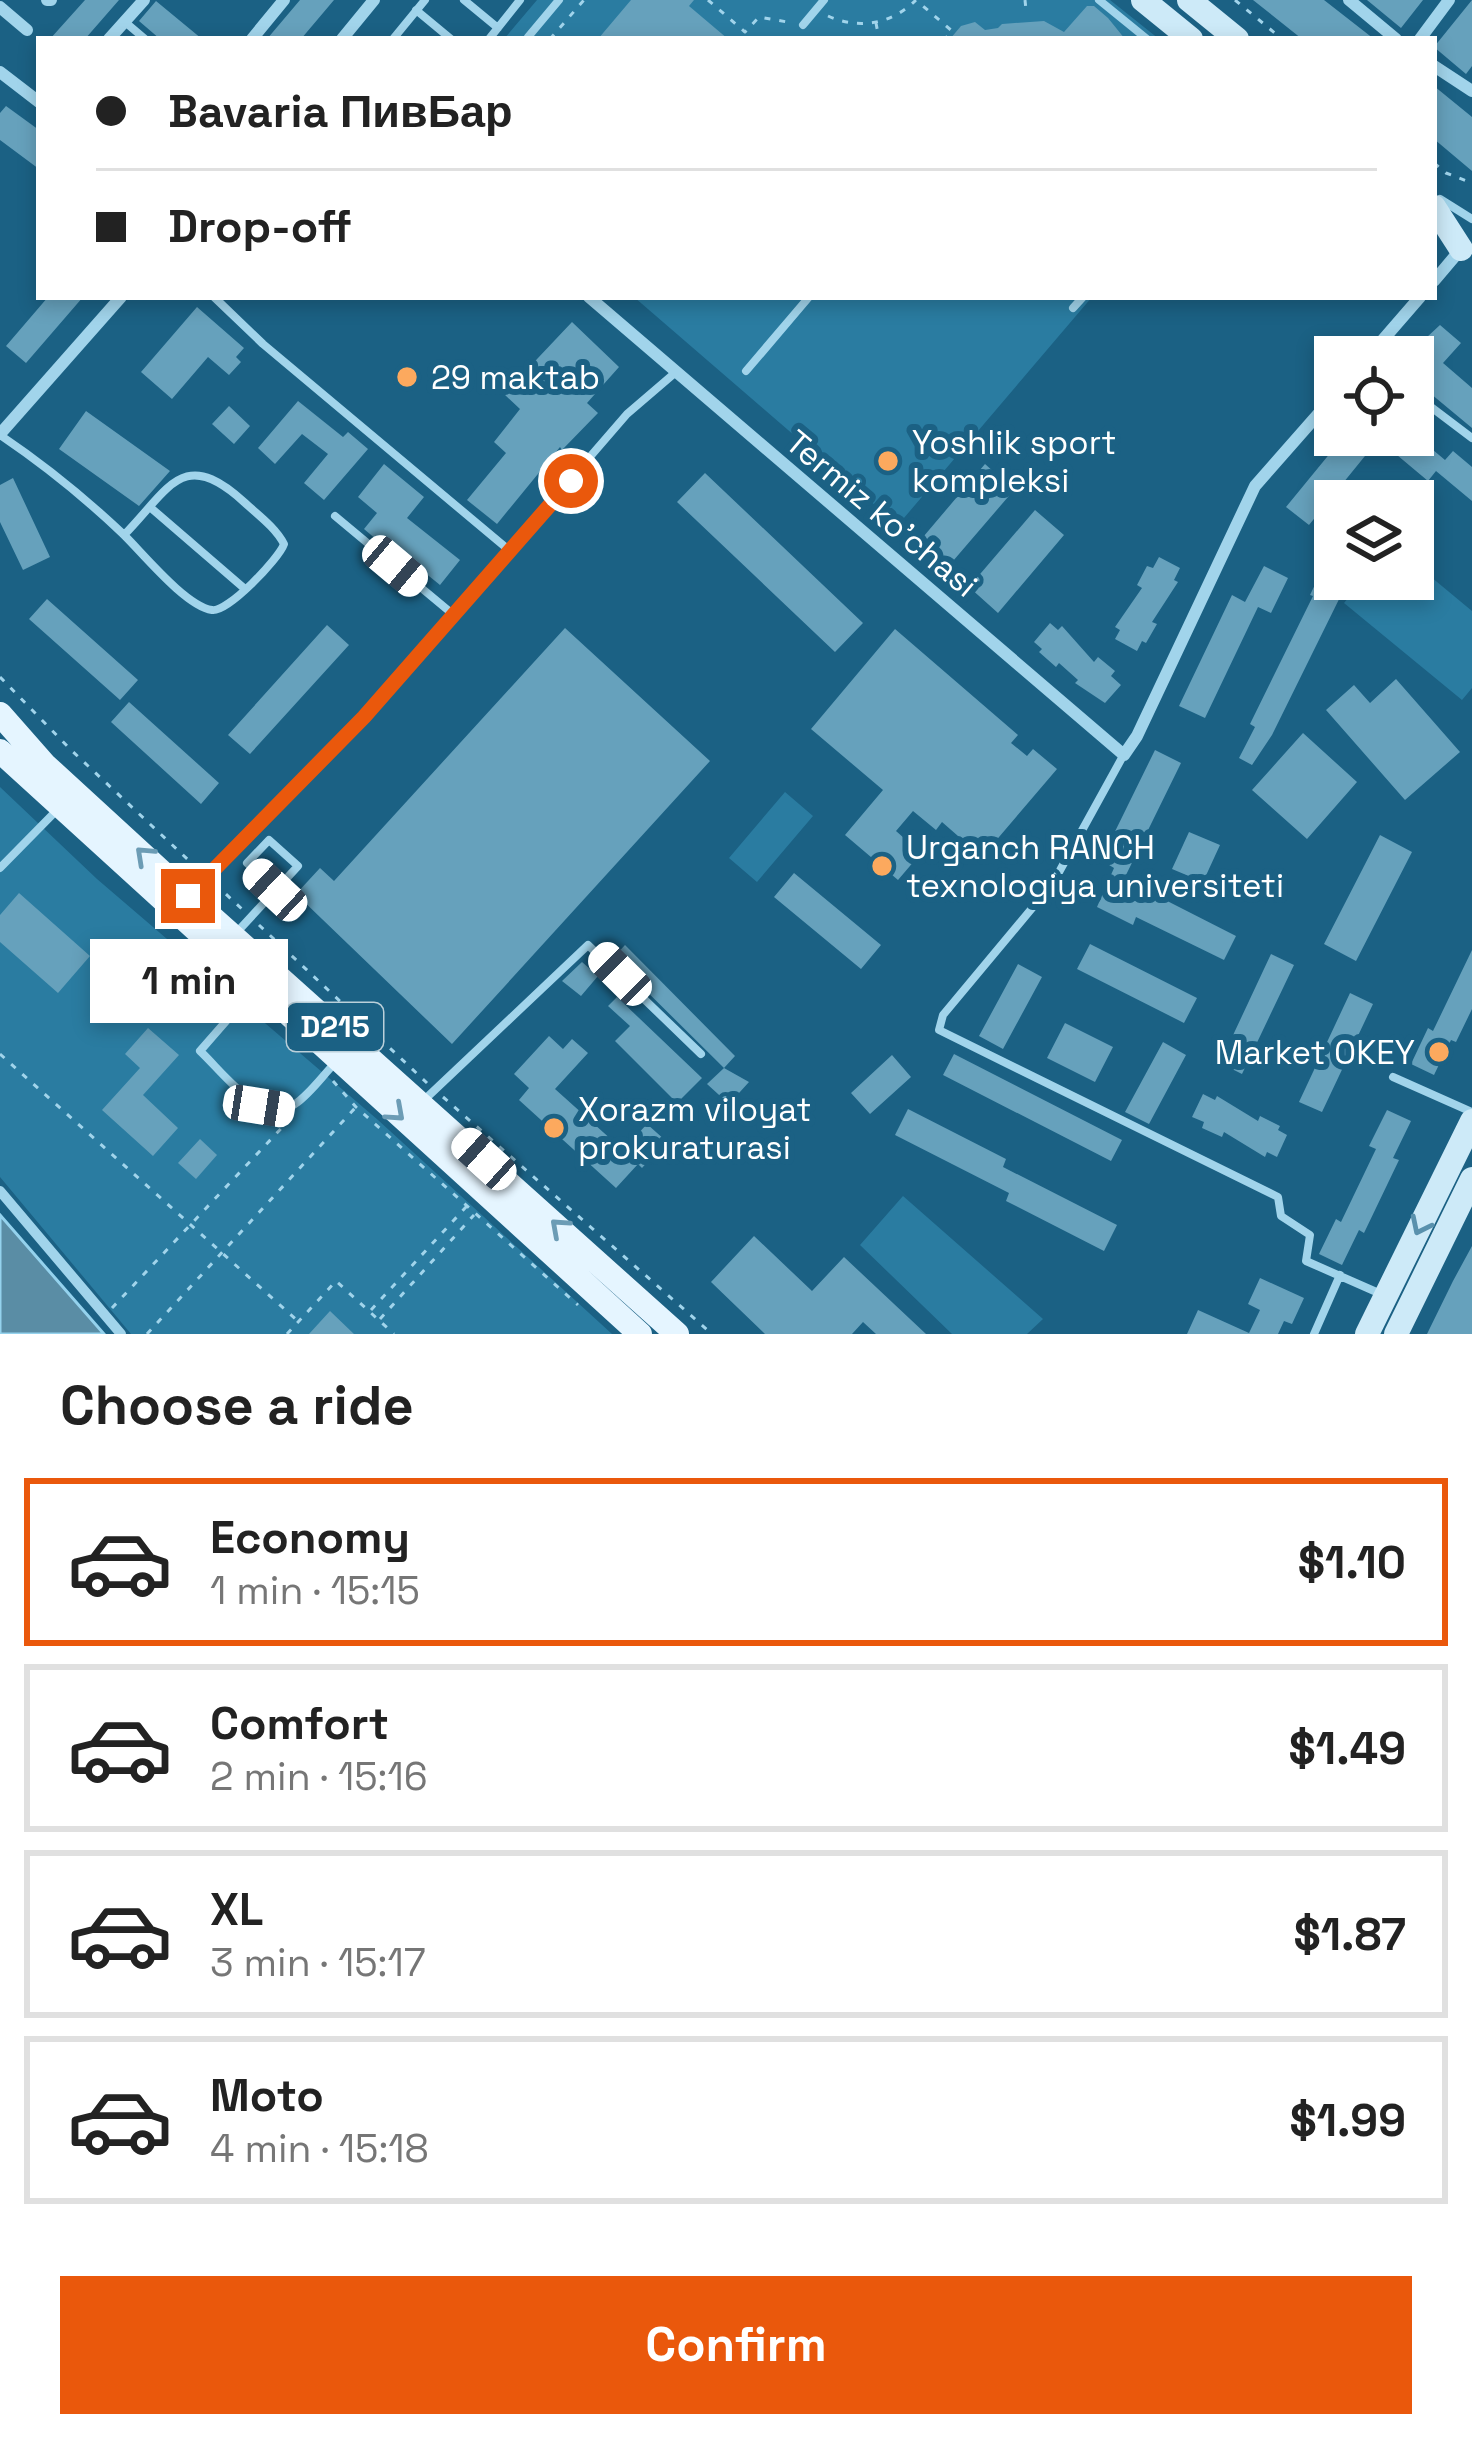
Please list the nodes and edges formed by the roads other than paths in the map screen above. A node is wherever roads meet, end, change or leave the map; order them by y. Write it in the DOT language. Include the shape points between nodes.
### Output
graph roads {
  1 [pos="144,0"];
  2 [pos="284,0"];
  3 [pos="374,0"];
  4 [pos="425,0"];
  5 [pos="464,0"];
  6 [pos="520,0"];
  7 [pos="559,0"];
  8 [pos="1099,0"];
  9 [pos="1143,0"];
  10 [pos="1189,0"];
  11 [pos="1348,0"];
  12 [pos="1449,0"];
  13 [pos="821,4"];
  14 [pos="0,7"];
  15 [pos="416,10"];
  16 [pos="124,22"];
  17 [pos="803,25"];
  18 [pos="498,28"];
  19 [pos="26,30"];
  20 [pos="112,36"];
  21 [pos="141,36"];
  22 [pos="254,36"];
  23 [pos="344,36"];
  24 [pos="395,36"];
  25 [pos="447,36"];
  26 [pos="491,36"];
  27 [pos="529,36"];
  28 [pos="1143,36"];
  29 [pos="1187,36"];
  30 [pos="1233,36"];
  31 [pos="1392,36"];
  32 [pos="1422,36"];
  33 [pos="1437,68"];
  34 [pos="0,73"];
  35 [pos="1472,91"];
  36 [pos="36,100"];
  37 [pos="1437,198"];
  38 [pos="1437,211"];
  39 [pos="1472,218"];
  40 [pos="1437,231"];
  41 [pos="1466,254"];
  42 [pos="1437,278"];
  43 [pos="119,300"];
  44 [pos="217,300"];
  45 [pos="592,300"];
  46 [pos="806,300"];
  47 [pos="1080,300"];
  48 [pos="1417,300"];
  49 [pos="1073,308"];
  50 [pos="1386,336"];
  51 [pos="746,371"];
  52 [pos="676,372"];
  53 [pos="1434,409"];
  54 [pos="1314,419"];
  55 [pos="0,434"];
  56 [pos="1472,439"];
  57 [pos="151,508"];
  58 [pos="335,516"];
  59 [pos="124,535"];
  60 [pos="510,551"];
  61 [pos="245,589"];
  62 [pos="454,616"];
  63 [pos="0,714"];
  64 [pos="0,751"];
  65 [pos="1124,754"];
  66 [pos="58,808"];
  67 [pos="0,868"];
  68 [pos="275,890"];
  69 [pos="188,896"];
  70 [pos="233,946"];
  71 [pos="256,987"];
  72 [pos="700,1054"];
  73 [pos="332,1066"];
  74 [pos="1393,1076"];
  75 [pos="428,1096"];
  76 [pos="1472,1112"];
  77 [pos="1472,1121"];
  78 [pos="1472,1179"];
  79 [pos="0,1191"];
  80 [pos="1340,1276"];
  81 [pos="593,1289"];
  82 [pos="1398,1301"];
  83 [pos="121,1334"];
  84 [pos="640,1334"];
  85 [pos="677,1334"];
  86 [pos="1314,1334"];
  87 [pos="1367,1334"];
  88 [pos="1396,1334"];
  1 -- 16 [label="street"];
  2 -- 22 [label="street"];
  3 -- 23 [label="street"];
  4 -- 15 [label="lane"];
  5 -- 18 [label="lane"];
  6 -- 18 [label="lane"];
  7 -- 27 [label="lane"];
  8 -- 28 [label="lane"];
  9 -- 29 [label="main road"];
  10 -- 30 [label="main road"];
  11 -- 31 [label="street"];
  12 -- 32 [label="street"];
  13 -- 17 [label="lane"];
  14 -- 19 [label="street"];
  15 -- 24 [label="lane"];
  15 -- 25 [label="lane"];
  16 -- 20 [label="street"];
  16 -- 21 [label="lane"];
  18 -- 26 [label="lane"];
  33 -- 35 [label="street"];
  34 -- 36 [label="street"];
  37 -- 39 [label="lane"];
  38 -- 41 [label="main road"];
  40 -- 41 [label="main road"];
  41 -- 42 [label="street"];
  43 -- 55 [label="street"];
  44 -- 60 [label="lane"];
  45 -- 52 [label="street, Termiz ko'chasi"];
  46 -- 51 [label="lane"];
  47 -- 49 [label="lane"];
  48 -- 50 [label="street"];
  52 -- 60 [label="lane" via="627,414"];
  52 -- 65 [label="street, Termiz ko'chasi"];
  53 -- 56 [label="lane"];
  54 -- 65 [label="street" via="1255,486"];
  55 -- 59 [label="lane"];
  57 -- 59 [label="lane"];
  57 -- 61 [label="lane"];
  57 -- 61 [label="lane" via="192,474 224,484 284,544"];
  58 -- 62 [label="lane"];
  59 -- 61 [label="lane" via="161,576 209,610"];
  60 -- 62 [label="lane"];
  62 -- 69 [label="lane"];
  69 -- 63 [label="main road, D215, one-way"];
  64 -- 66 [label="main road, D215"];
  65 -- 80 [label="lane" via="1053,883 943,1015 939,1030 1278,1197 1281,1216 1310,1235 1306,1261"];
  66 -- 67 [label="lane"];
  66 -- 70 [label="main road, D215"];
  68 -- 68 [label="lane" via="298,866 269,840 248,863"];
  68 -- 70 [label="lane"];
  69 -- 70 [label="main road, D215"];
  70 -- 71 [label="main road, D215"];
  70 -- 75 [label="main road, D215"];
  71 -- 73 [label="main road, D215"];
  71 -- 73 [label="lane" via="200,1051 259,1106 283,1110"];
  72 -- 75 [label="lane" via="588,945"];
  73 -- 81 [label="main road, D215, one-way"];
  74 -- 76 [label="lane"];
  81 -- 75 [label="main road, D215, one-way"];
  77 -- 82 [label="main road, one-way"];
  78 -- 82 [label="main road"];
  79 -- 83 [label="street"];
  80 -- 82 [label="lane"];
  80 -- 86 [label="lane"];
  81 -- 84 [label="main road, D215"];
  81 -- 85 [label="main road, D215"];
  82 -- 87 [label="main road"];
  82 -- 88 [label="main road"];
}
